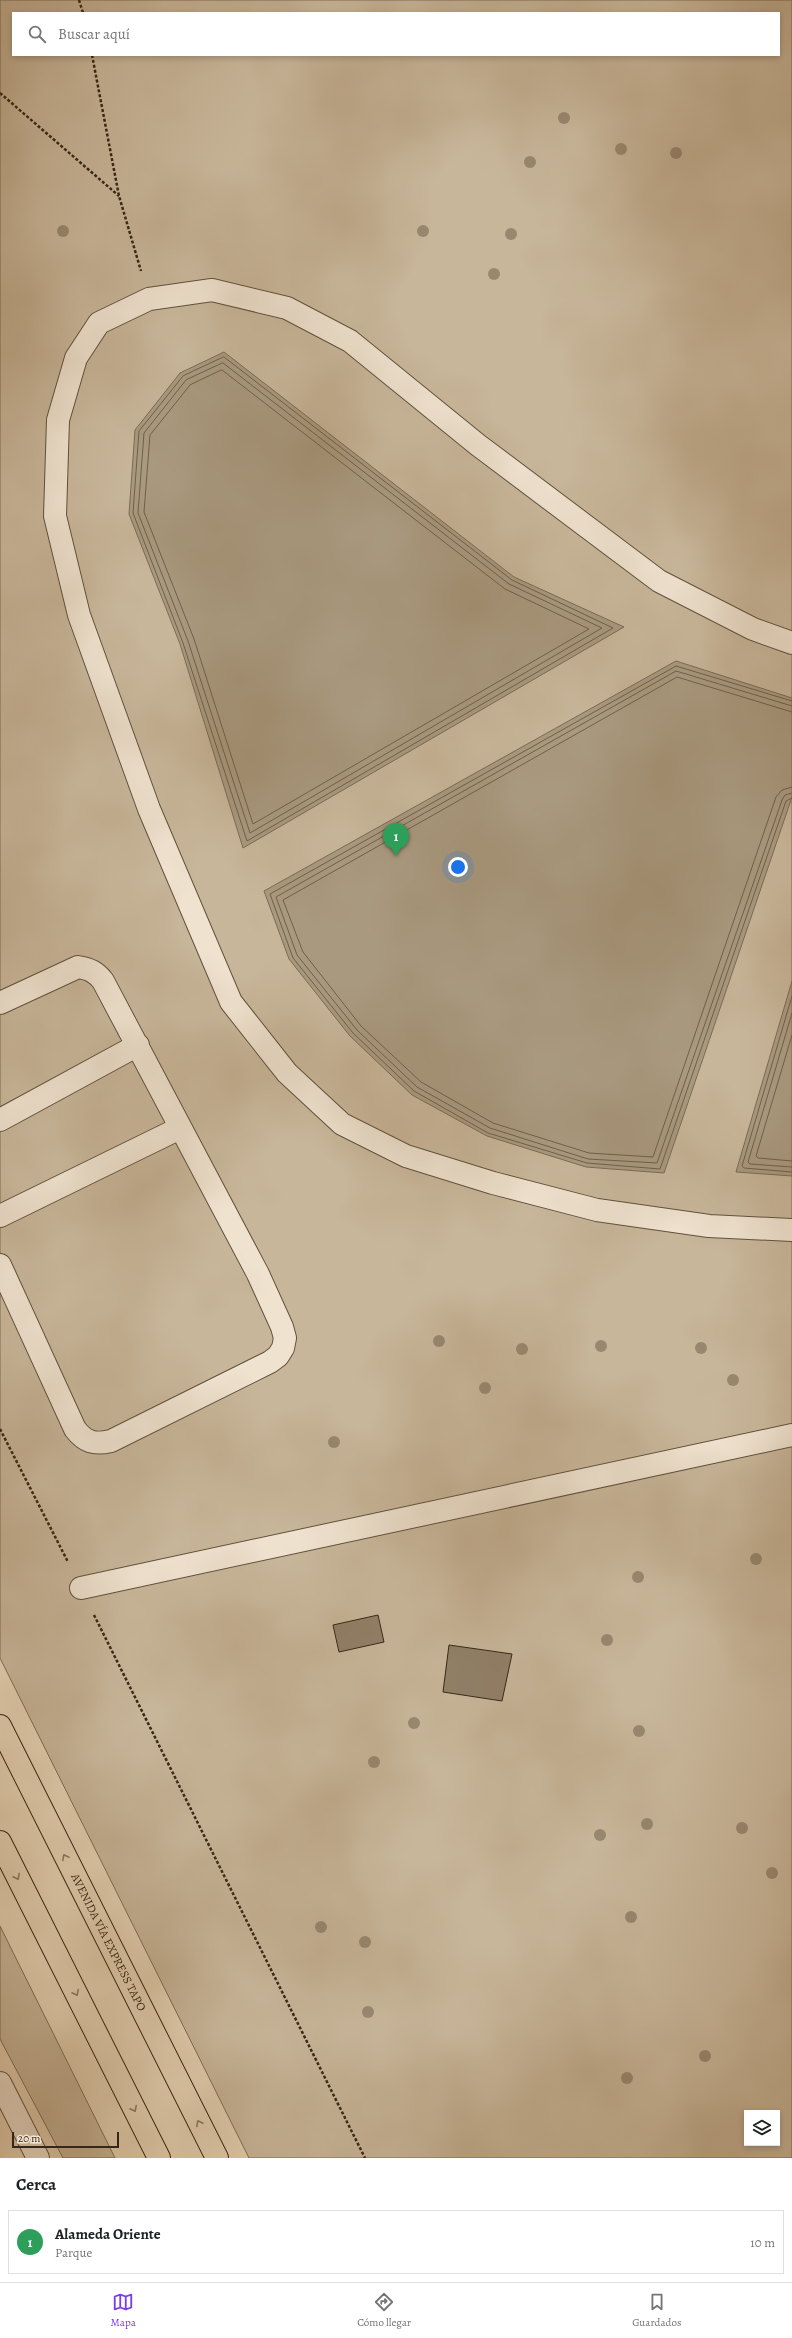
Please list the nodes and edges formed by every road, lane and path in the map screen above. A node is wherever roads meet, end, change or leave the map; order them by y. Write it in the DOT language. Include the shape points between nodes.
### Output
graph roads {
  1 [pos="79,0"];
  2 [pos="83,12"];
  3 [pos="92,56"];
  4 [pos="0,93"];
  5 [pos="119,196"];
  6 [pos="149,299"];
  7 [pos="792,643"];
  8 [pos="0,1004"];
  9 [pos="138,1045"];
  10 [pos="0,1120"];
  11 [pos="180,1128"];
  12 [pos="0,1216"];
  13 [pos="792,1230"];
  14 [pos="0,1265"];
  15 [pos="0,1429"];
  16 [pos="792,1435"];
  17 [pos="80,1588"];
  18 [pos="0,1726"];
  19 [pos="0,1842"];
  20 [pos="0,2083"];
  21 [pos="38,2158"];
  22 [pos="159,2158"];
  23 [pos="216,2158"];
  24 [pos="365,2158"];
  1 -- 2 [label="path"];
  3 -- 5 [label="path"];
  4 -- 5 [label="path"];
  5 -- 6 [label="path"];
  6 -- 7 [label="lane" via="212,290 287,308 350,341 478,445 659,581 753,629"];
  6 -- 13 [label="lane" via="99,323 76,358 58,420 55,516 79,615 149,809 231,1002 287,1073 342,1124 406,1156 493,1184 597,1210 709,1226"];
  8 -- 9 [label="lane" via="69,970 78,967 88,968 103,981"];
  9 -- 10 [label="lane"];
  9 -- 11 [label="lane"];
  11 -- 12 [label="lane"];
  11 -- 14 [label="lane" via="258,1274 282,1327 285,1338 283,1348 274,1359 111,1441 101,1444 90,1443 75,1429"];
  15 -- 17 [label="path"];
  16 -- 17 [label="lane"];
  17 -- 24 [label="path"];
  23 -- 18 [label="main road, AVENIDA VÍA EXPRESS TAPO, one-way"];
  19 -- 22 [label="main road, one-way"];
  20 -- 21 [label="lane"];
}
